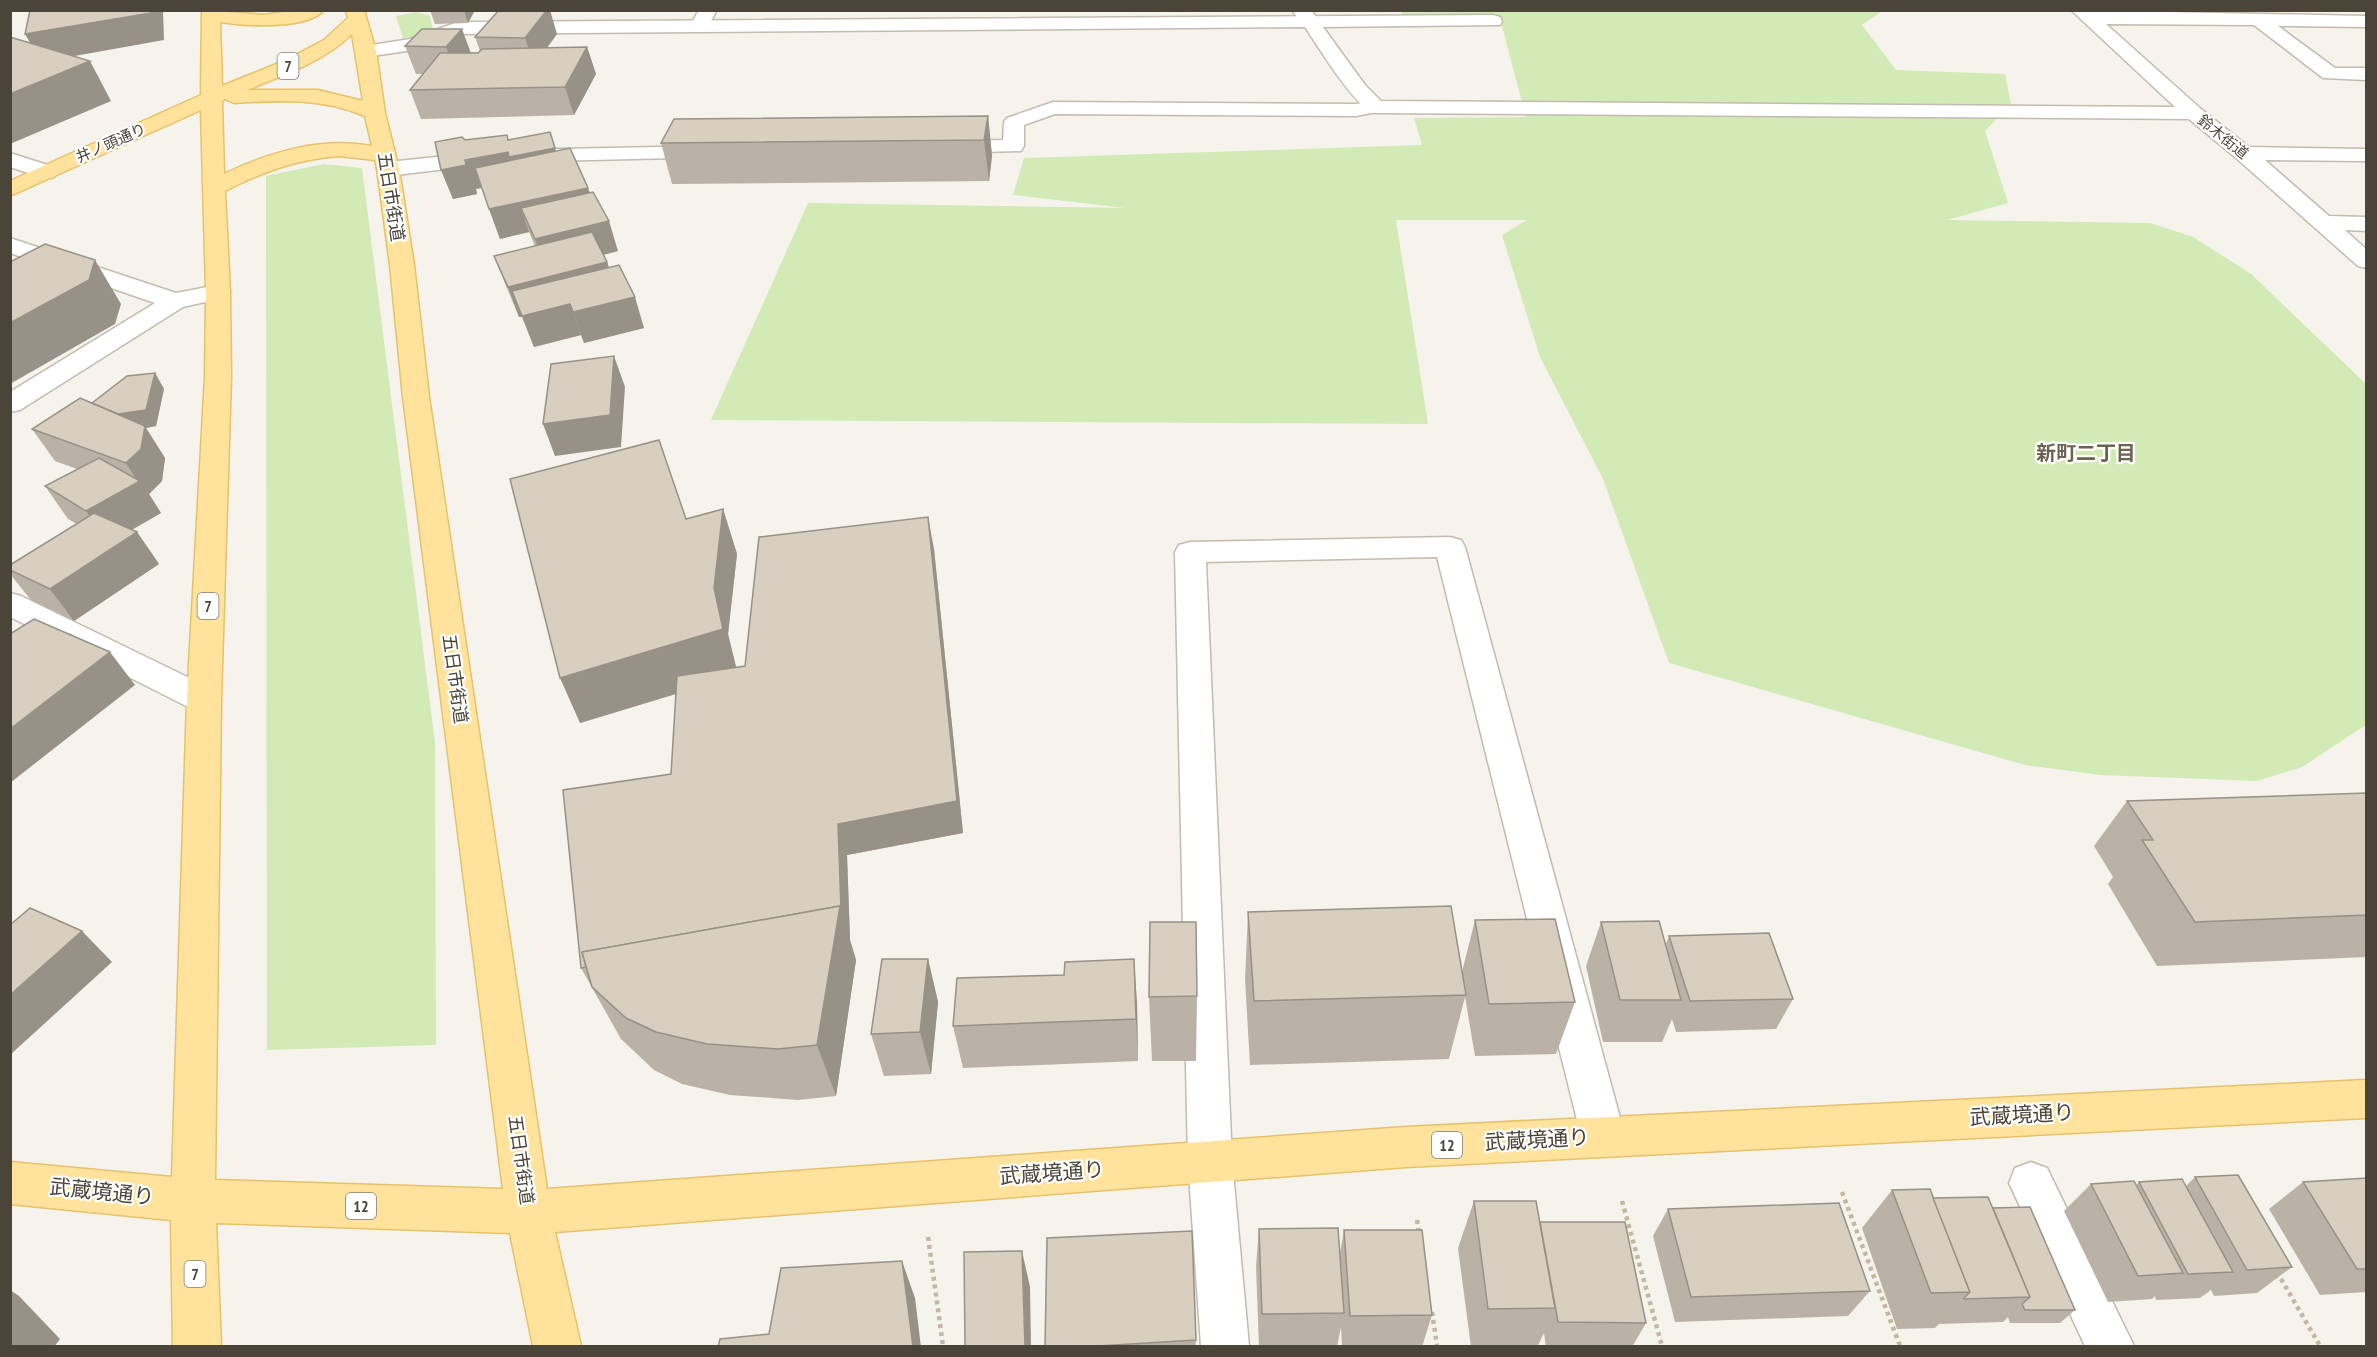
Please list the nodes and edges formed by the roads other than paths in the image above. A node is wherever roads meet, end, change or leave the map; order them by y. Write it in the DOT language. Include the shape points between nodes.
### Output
graph roads {
  1 [pos="315,10"];
  2 [pos="211,13"];
  3 [pos="2084,14"];
  4 [pos="356,15"];
  5 [pos="1073,16"];
  6 [pos="1306,16"];
  7 [pos="704,18"];
  8 [pos="1493,21"];
  9 [pos="2260,21"];
  10 [pos="2367,21"];
  11 [pos="366,51"];
  12 [pos="2367,74"];
  13 [pos="211,98"];
  14 [pos="1375,107"];
  15 [pos="375,113"];
  16 [pos="2194,113"];
  17 [pos="930,147"];
  18 [pos="729,151"];
  19 [pos="2244,153"];
  20 [pos="2367,155"];
  21 [pos="10,159"];
  22 [pos="386,162"];
  23 [pos="46,172"];
  24 [pos="213,188"];
  25 [pos="10,189"];
  26 [pos="2322,223"];
  27 [pos="2367,224"];
  28 [pos="10,245"];
  29 [pos="2367,261"];
  30 [pos="218,292"];
  31 [pos="175,302"];
  32 [pos="10,404"];
  33 [pos="10,604"];
  34 [pos="64,630"];
  35 [pos="37,649"];
  36 [pos="204,700"];
  37 [pos="2367,1099"];
  38 [pos="1604,1136"];
  39 [pos="1210,1161"];
  40 [pos="10,1183"];
  41 [pos="2031,1183"];
  42 [pos="193,1201"];
  43 [pos="528,1212"];
  44 [pos="197,1347"];
  45 [pos="557,1347"];
  46 [pos="1225,1347"];
  47 [pos="2109,1347"];
  1 -- 2 [label="main road" via="295,18 263,21 234,20"];
  2 -- 13 [label="main road, 7"];
  3 -- 9 [label="street"];
  3 -- 16 [label="street, 鈴木街道"];
  4 -- 11 [label="main road, 五日市街道 / 7"];
  4 -- 13 [label="main road, 7" via="331,44"];
  5 -- 6 [label="street"];
  5 -- 7 [label="street"];
  6 -- 8 [label="street"];
  6 -- 14 [label="street"];
  7 -- 11 [label="street" via="458,28 413,44"];
  9 -- 10 [label="street"];
  9 -- 12 [label="street" via="2330,74"];
  11 -- 15 [label="main road, 五日市街道 / 7"];
  13 -- 15 [label="main road" via="294,95 345,101"];
  13 -- 23 [label="main road, 井ノ頭通り / 7"];
  13 -- 24 [label="main road, 7"];
  14 -- 16 [label="street"];
  14 -- 17 [label="street" via="1053,108 1014,122 1013,146"];
  15 -- 22 [label="main road, 五日市街道 / 7"];
  16 -- 19 [label="street, 鈴木街道"];
  18 -- 22 [label="street"];
  19 -- 20 [label="street"];
  19 -- 26 [label="street, 鈴木街道"];
  21 -- 23 [label="street"];
  22 -- 24 [label="main road" via="340,148 315,150 256,166"];
  22 -- 43 [label="main road, 五日市街道 / 7"];
  23 -- 25 [label="main road, 井ノ頭通り / 7"];
  24 -- 30 [label="main road, 7"];
  26 -- 27 [label="street"];
  26 -- 29 [label="street, 鈴木街道"];
  28 -- 31 [label="street"];
  30 -- 31 [label="street"];
  30 -- 36 [label="main road, 7"];
  31 -- 32 [label="street"];
  33 -- 34 [label="street"];
  34 -- 35 [label="street"];
  34 -- 36 [label="street"];
  36 -- 42 [label="main road, 7"];
  37 -- 38 [label="main road, 武蔵境通り / 12"];
  38 -- 39 [label="main road, 武蔵境通り / 12"];
  38 -- 39 [label="street" via="1450,547 1190,552"];
  39 -- 43 [label="main road, 武蔵境通り / 12"];
  39 -- 46 [label="street"];
  40 -- 42 [label="main road, 武蔵境通り / 12"];
  41 -- 47 [label="street"];
  42 -- 43 [label="main road, 12"];
  42 -- 44 [label="main road, 7"];
  43 -- 45 [label="main road, 五日市街道 / 7"];
}
